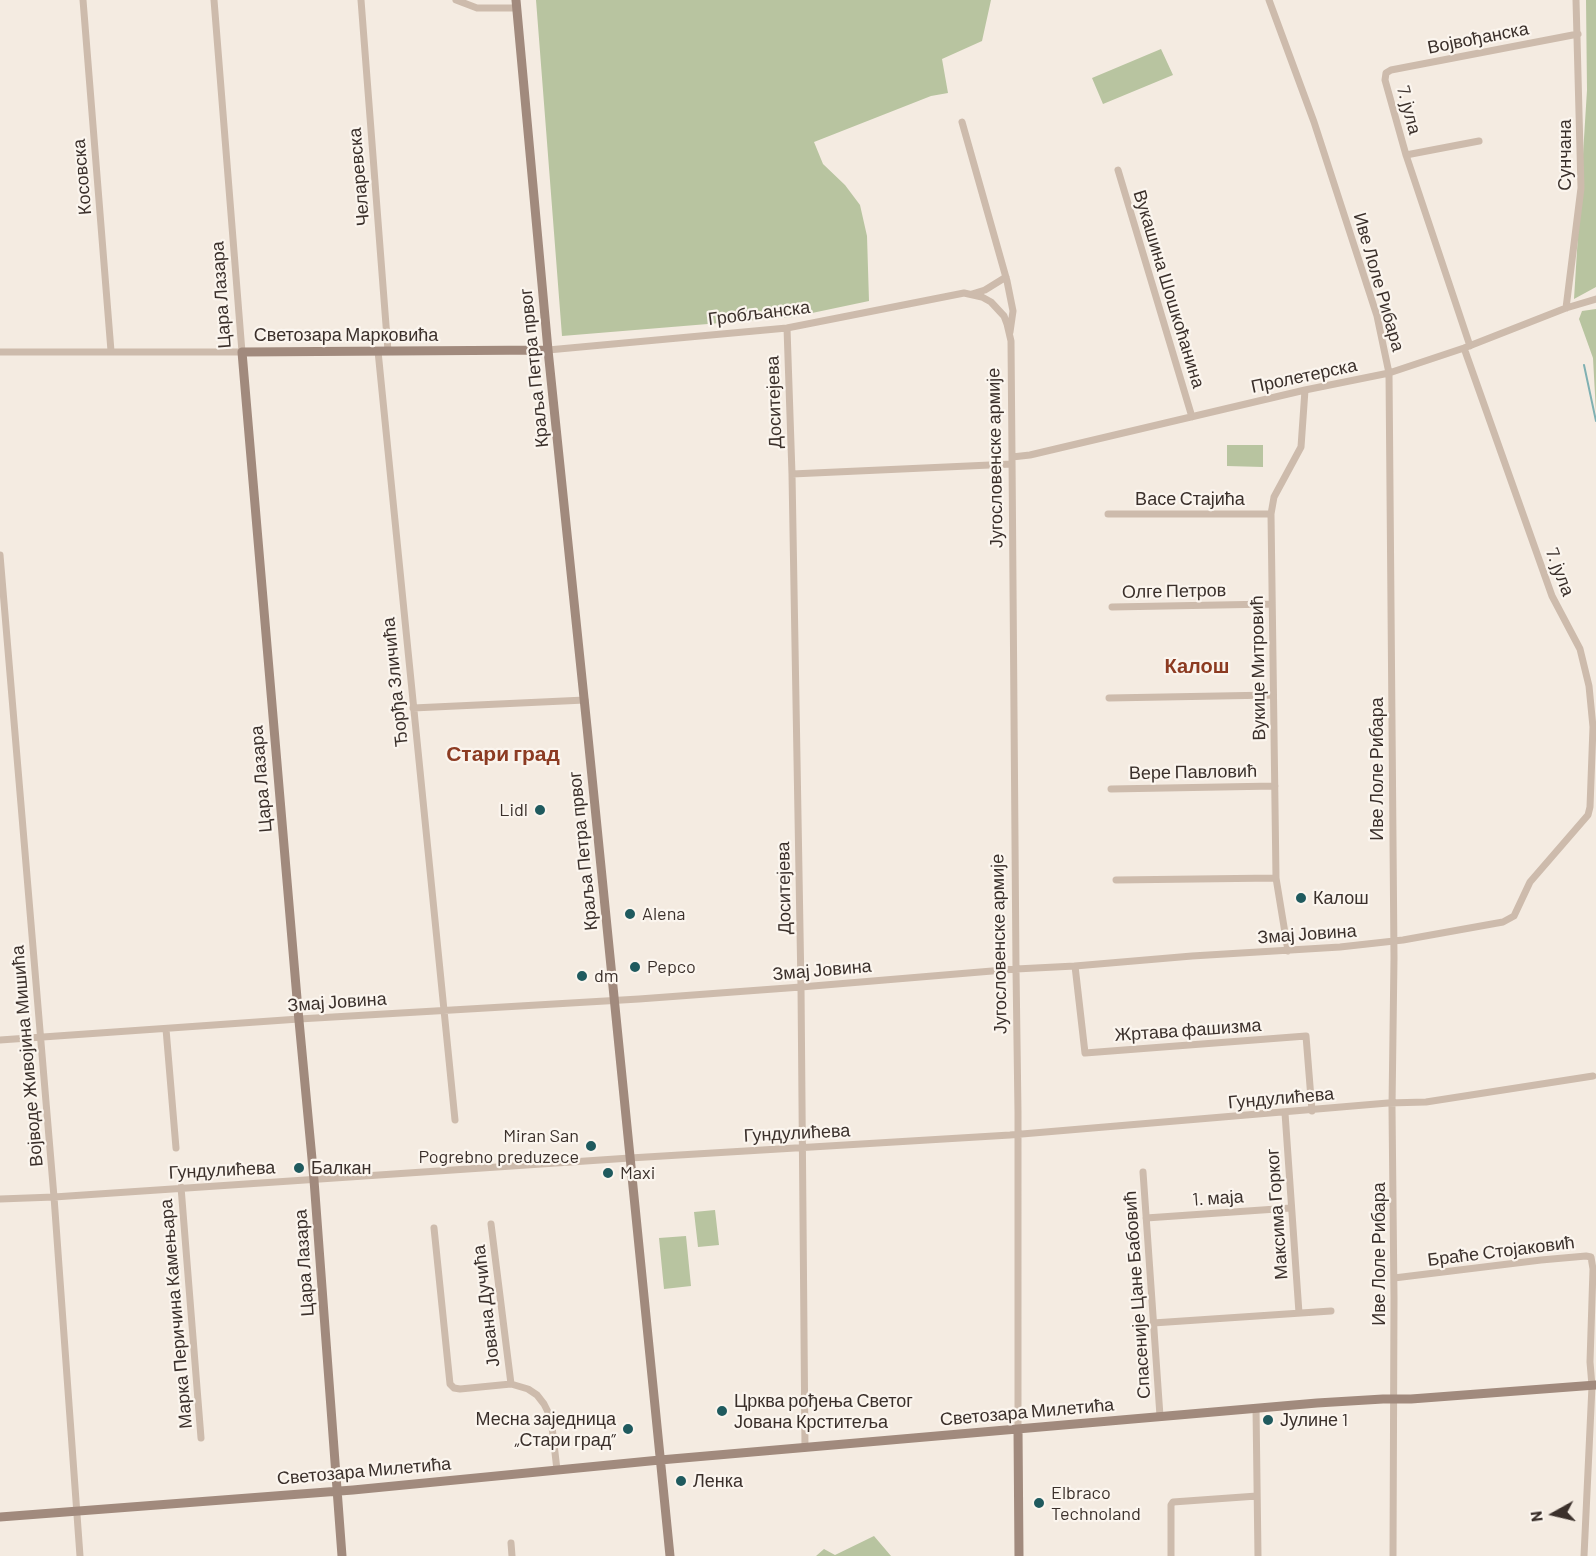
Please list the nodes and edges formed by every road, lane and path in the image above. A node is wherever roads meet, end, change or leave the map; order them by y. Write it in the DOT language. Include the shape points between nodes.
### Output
graph roads {
  1 [pos="83,0"];
  2 [pos="214,0"];
  3 [pos="361,0"];
  4 [pos="456,0"];
  5 [pos="1269,0"];
  6 [pos="1576,0"];
  7 [pos="516,4"];
  8 [pos="1578,34"];
  9 [pos="1386,73"];
  10 [pos="963,122"];
  11 [pos="1479,141"];
  12 [pos="1406,155"];
  13 [pos="1118,170"];
  14 [pos="1006,277"];
  15 [pos="972,294"];
  16 [pos="1596,299"];
  17 [pos="1566,308"];
  18 [pos="787,328"];
  19 [pos="1010,332"];
  20 [pos="1467,347"];
  21 [pos="548,350"];
  22 [pos="111,351"];
  23 [pos="378,351"];
  24 [pos="388,351"];
  25 [pos="0,352"];
  26 [pos="242,352"];
  27 [pos="1389,373"];
  28 [pos="1305,390"];
  29 [pos="1192,417"];
  30 [pos="1012,461"];
  31 [pos="792,474"];
  32 [pos="1108,514"];
  33 [pos="1271,514"];
  34 [pos="0,555"];
  35 [pos="1272,604"];
  36 [pos="1112,607"];
  37 [pos="1274,695"];
  38 [pos="1109,698"];
  39 [pos="585,700"];
  40 [pos="413,708"];
  41 [pos="1275,786"];
  42 [pos="1111,789"];
  43 [pos="1589,812"];
  44 [pos="1276,878"];
  45 [pos="1116,880"];
  46 [pos="1394,941"];
  47 [pos="1288,951"];
  48 [pos="1075,966"];
  49 [pos="1016,969"];
  50 [pos="801,987"];
  51 [pos="615,1001"];
  52 [pos="445,1010"];
  53 [pos="298,1019"];
  54 [pos="166,1029"];
  55 [pos="40,1039"];
  56 [pos="0,1040"];
  57 [pos="1593,1076"];
  58 [pos="1393,1103"];
  59 [pos="1312,1111"];
  60 [pos="1285,1113"];
  61 [pos="455,1120"];
  62 [pos="1018,1134"];
  63 [pos="176,1148"];
  64 [pos="802,1148"];
  65 [pos="630,1158"];
  66 [pos="1143,1172"];
  67 [pos="314,1180"];
  68 [pos="181,1187"];
  69 [pos="54,1197"];
  70 [pos="0,1199"];
  71 [pos="1291,1208"];
  72 [pos="1146,1218"];
  73 [pos="491,1224"];
  74 [pos="434,1228"];
  75 [pos="1394,1278"];
  76 [pos="1331,1311"];
  77 [pos="1299,1313"];
  78 [pos="1153,1323"];
  79 [pos="511,1384"];
  80 [pos="1594,1385"];
  81 [pos="1394,1400"];
  82 [pos="1256,1408"];
  83 [pos="1160,1416"];
  84 [pos="1018,1429"];
  85 [pos="201,1438"];
  86 [pos="805,1448"];
  87 [pos="660,1460"];
  88 [pos="557,1470"];
  89 [pos="337,1490"];
  90 [pos="1257,1496"];
  91 [pos="76,1510"];
  92 [pos="0,1517"];
  93 [pos="511,1543"];
  94 [pos="80,1556"];
  95 [pos="342,1556"];
  96 [pos="512,1556"];
  97 [pos="670,1556"];
  98 [pos="1019,1556"];
  99 [pos="1171,1556"];
  100 [pos="1258,1556"];
  101 [pos="1393,1556"];
  102 [pos="1584,1556"];
  1 -- 22 [label="street, Косовска"];
  2 -- 26 [label="street, Цара Лазара"];
  3 -- 24 [label="street, Челаревска"];
  4 -- 7 [label="street" via="477,8"];
  5 -- 27 [label="street, Иве Лоле Рибара" via="1314,122 1377,316"];
  6 -- 8 [label="street, Сунчана"];
  7 -- 21 [label="main road, Краља Петра првог"];
  8 -- 9 [label="street, Војвођанска"];
  8 -- 17 [label="street, Сунчана" via="1581,188"];
  9 -- 12 [label="street, 7. јула"];
  10 -- 14 [label="street, Југословенске армије"];
  11 -- 12 [label="street, 7. јула"];
  12 -- 20 [label="street, 7. јула"];
  13 -- 29 [label="street, Вукашина Шошкоћанина"];
  14 -- 15 [label="street"];
  14 -- 19 [label="street, Југословенске армије" via="1013,311"];
  15 -- 18 [label="street, Гробљанска" via="953,294"];
  15 -- 19 [label="street" via="991,303 1004,316"];
  16 -- 17 [label="street, Пролетерска"];
  17 -- 20 [label="street, Пролетерска"];
  18 -- 21 [label="street, Гробљанска"];
  18 -- 31 [label="street, Доситејева"];
  19 -- 30 [label="street, Југословенске армије"];
  20 -- 27 [label="street, Пролетерска"];
  20 -- 43 [label="street, 7. јула" via="1552,596 1583,658 1593,727"];
  21 -- 24 [label="main road, Светозара Марковића"];
  21 -- 39 [label="main road, Краља Петра првог"];
  22 -- 25 [label="street, Светозара Марковића"];
  22 -- 26 [label="street, Светозара Марковића"];
  23 -- 24 [label="main road, Светозара Марковића"];
  23 -- 26 [label="main road, Светозара Марковића"];
  23 -- 40 [label="street, Ђорђа Зличића"];
  26 -- 53 [label="main road, Цара Лазара"];
  27 -- 28 [label="street, Пролетерска"];
  27 -- 46 [label="street, Иве Лоле Рибара"];
  28 -- 29 [label="street, Пролетерска"];
  28 -- 33 [label="street, Вукице Митровић" via="1301,447 1274,497"];
  29 -- 30 [label="street, Пролетерска"];
  30 -- 31 [label="street, Пролетерска"];
  30 -- 49 [label="street, Југословенске армије"];
  31 -- 50 [label="street, Доситејева"];
  32 -- 33 [label="street, Васе Стајића"];
  33 -- 35 [label="street, Вукице Митровић"];
  34 -- 55 [label="street, Војводе Живојина Мишића"];
  35 -- 36 [label="street, Олге Петров"];
  35 -- 37 [label="street, Вукице Митровић"];
  37 -- 38 [label="street"];
  37 -- 41 [label="street, Вукице Митровић"];
  39 -- 40 [label="street"];
  39 -- 51 [label="main road, Краља Петра првог"];
  40 -- 52 [label="street, Ђорђа Зличића"];
  41 -- 42 [label="street, Вере Павловић"];
  41 -- 44 [label="street, Вукице Митровић"];
  43 -- 46 [label="street, Змај Јовина" via="1530,882 1516,911 1507,920"];
  44 -- 45 [label="street"];
  44 -- 47 [label="street, Вукице Митровић"];
  46 -- 47 [label="street, Змај Јовина"];
  46 -- 58 [label="street, Иве Лоле Рибара"];
  47 -- 48 [label="street, Змај Јовина"];
  48 -- 49 [label="street, Змај Јовина"];
  48 -- 59 [label="street, Жртава фашизма" via="1085,1053 1306,1036"];
  49 -- 50 [label="street, Змај Јовина"];
  49 -- 62 [label="street, Југословенске армије"];
  50 -- 51 [label="street, Змај Јовина"];
  50 -- 64 [label="street, Доситејева"];
  51 -- 52 [label="street, Змај Јовина"];
  51 -- 65 [label="main road, Краља Петра првог"];
  52 -- 53 [label="street, Змај Јовина"];
  52 -- 61 [label="street, Ђорђа Зличића"];
  53 -- 54 [label="street, Змај Јовина"];
  53 -- 67 [label="main road, Цара Лазара"];
  54 -- 55 [label="street, Змај Јовина"];
  54 -- 63 [label="street"];
  55 -- 56 [label="street, Змај Јовина"];
  55 -- 69 [label="street, Војводе Живојина Мишића"];
  57 -- 58 [label="street, Гундулићева" via="1426,1102"];
  58 -- 59 [label="street, Гундулићева"];
  58 -- 75 [label="street, Иве Лоле Рибара"];
  59 -- 60 [label="street, Гундулићева"];
  60 -- 62 [label="street, Гундулићева"];
  60 -- 71 [label="street, Максима Горког"];
  62 -- 64 [label="street, Гундулићева"];
  62 -- 84 [label="street, Југословенске армије"];
  64 -- 65 [label="street, Гундулићева"];
  64 -- 86 [label="street, Доситејева"];
  65 -- 67 [label="street, Гундулићева"];
  65 -- 87 [label="main road, Краља Петра првог"];
  66 -- 72 [label="street, Спасеније Цане Бабовић"];
  67 -- 68 [label="street, Гундулићева"];
  67 -- 89 [label="main road, Цара Лазара"];
  68 -- 69 [label="street, Гундулићева"];
  68 -- 85 [label="street, Марка Перичина Камењара"];
  69 -- 70 [label="street, Гундулићева"];
  69 -- 91 [label="street, Војводе Живојина Мишића"];
  71 -- 72 [label="street, 1. маја"];
  71 -- 77 [label="street, Максима Горког"];
  72 -- 78 [label="street, Спасеније Цане Бабовић"];
  73 -- 79 [label="street, Јована Дучића"];
  74 -- 79 [label="street" via="450,1384 460,1389"];
  75 -- 80 [label="street, Браће Стојаковић" via="1591,1257 1590,1362"];
  75 -- 81 [label="street, Иве Лоле Рибара"];
  76 -- 77 [label="street"];
  77 -- 78 [label="street"];
  78 -- 83 [label="street, Спасеније Цане Бабовић"];
  79 -- 88 [label="street" via="532,1392 548,1410"];
  80 -- 81 [label="main road, Светозара Милетића"];
  80 -- 102 [label="street"];
  81 -- 82 [label="main road, Светозара Милетића"];
  81 -- 101 [label="street, Иве Лоле Рибара"];
  82 -- 83 [label="main road, Светозара Милетића"];
  82 -- 90 [label="street"];
  83 -- 84 [label="main road, Светозара Милетића"];
  84 -- 86 [label="main road, Светозара Милетића"];
  84 -- 98 [label="main road, Југословенске армије"];
  86 -- 87 [label="main road, Светозара Милетића"];
  87 -- 88 [label="main road, Светозара Милетића"];
  87 -- 97 [label="main road, Краља Петра првог"];
  88 -- 89 [label="main road, Светозара Милетића"];
  89 -- 91 [label="main road, Светозара Милетића"];
  89 -- 95 [label="main road, Цара Лазара"];
  90 -- 99 [label="street" via="1173,1502"];
  90 -- 100 [label="street"];
  91 -- 92 [label="main road, Светозара Милетића"];
  91 -- 94 [label="street, Војводе Живојина Мишића"];
  93 -- 96 [label="street"];
}
